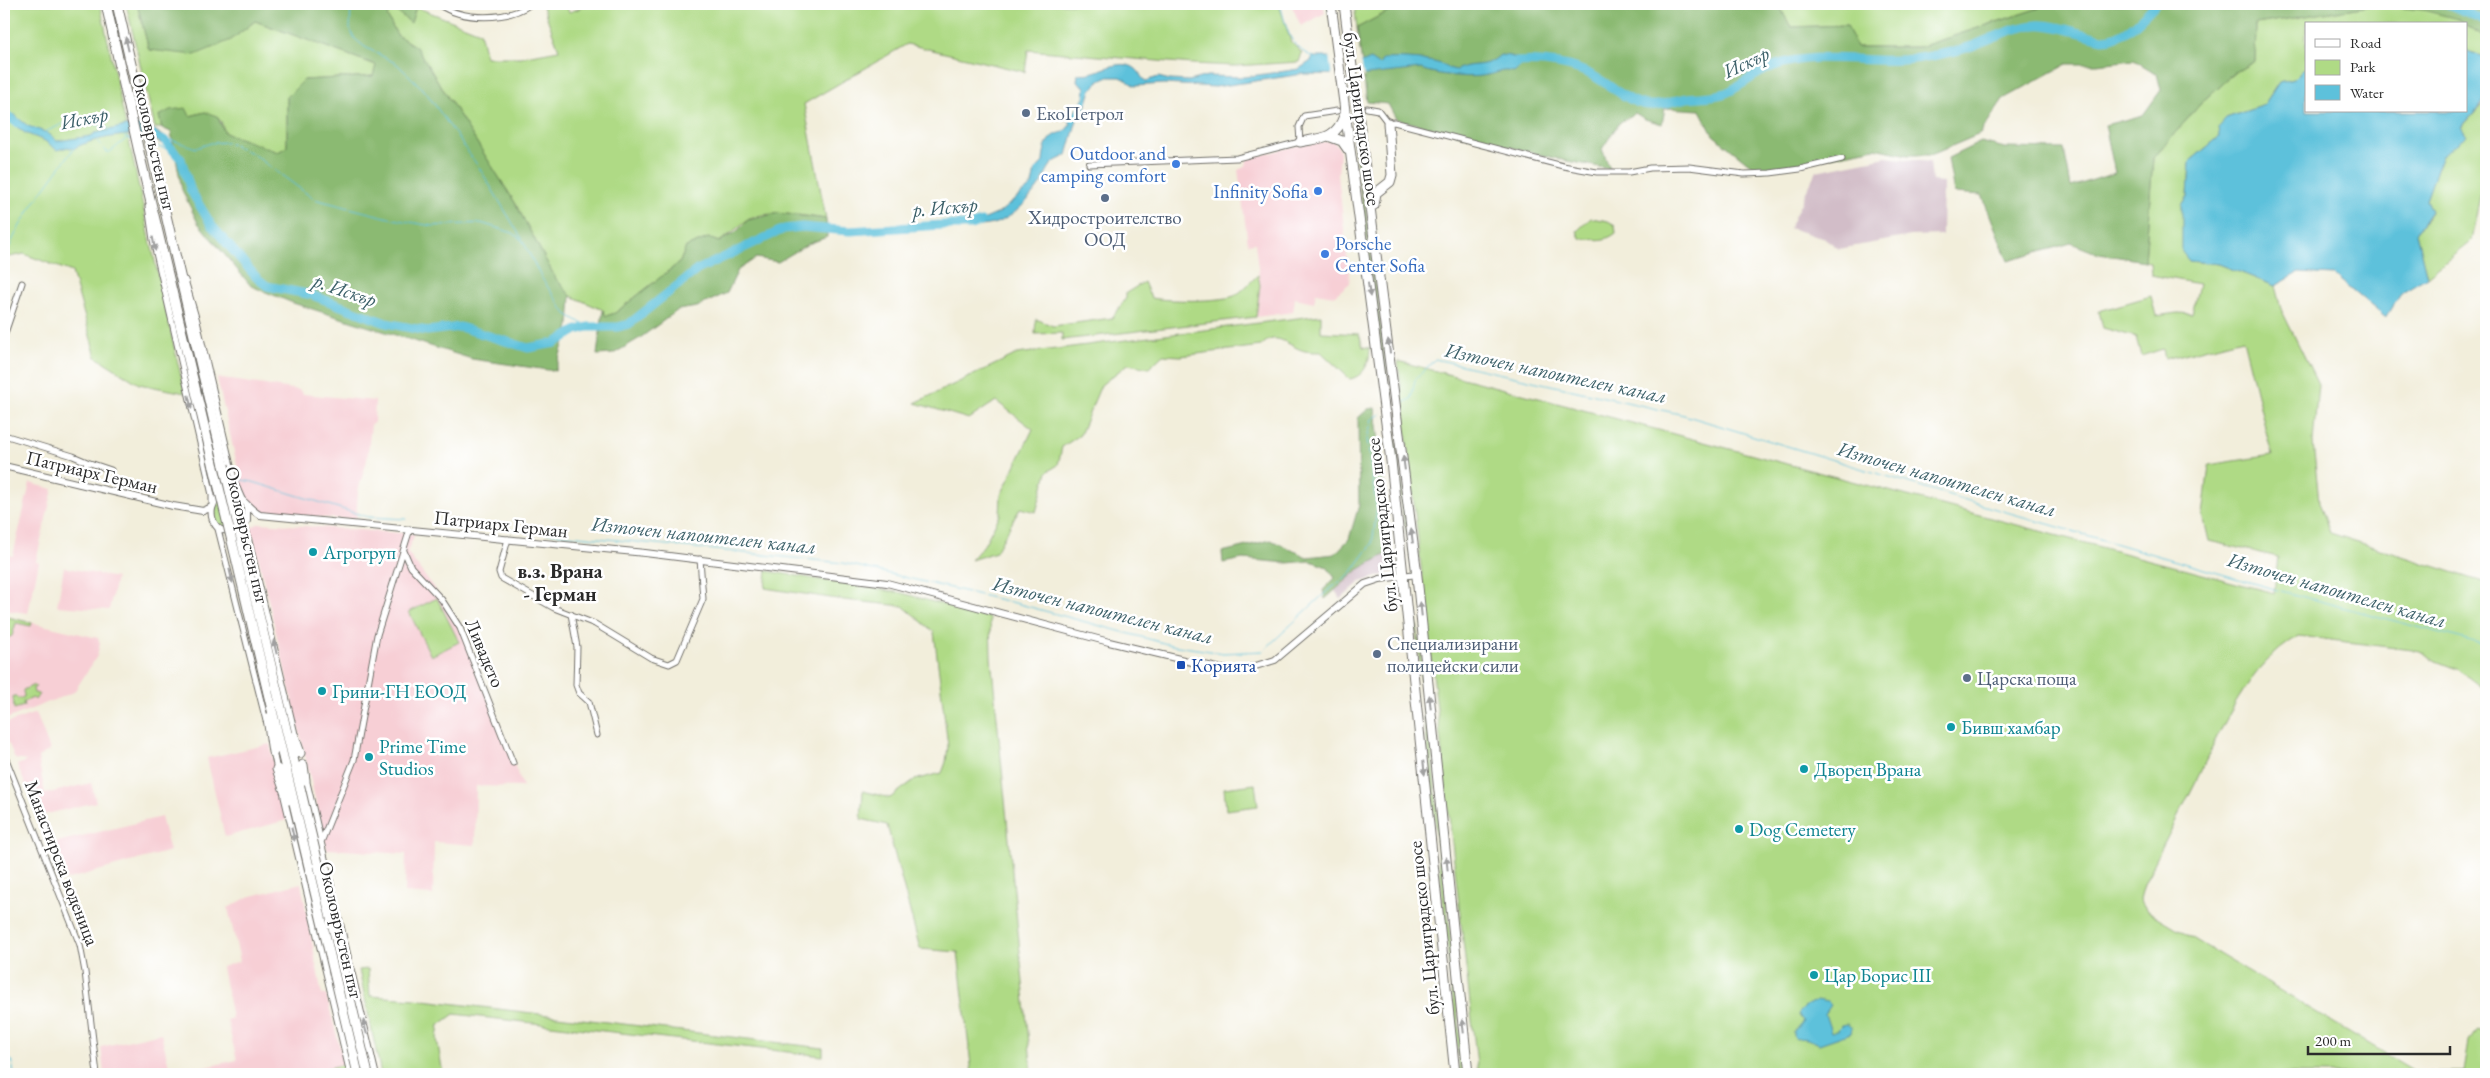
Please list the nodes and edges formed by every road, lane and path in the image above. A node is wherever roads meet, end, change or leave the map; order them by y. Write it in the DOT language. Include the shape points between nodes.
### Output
graph roads {
  1 [pos="106,4"];
  2 [pos="117,4"];
  3 [pos="438,4"];
  4 [pos="531,4"];
  5 [pos="1331,4"];
  6 [pos="1344,4"];
  7 [pos="1367,108"];
  8 [pos="1341,112"];
  9 [pos="1388,123"];
  10 [pos="1328,136"];
  11 [pos="1300,142"];
  12 [pos="1351,153"];
  13 [pos="1364,155"];
  14 [pos="1842,159"];
  15 [pos="141,161"];
  16 [pos="1089,164"];
  17 [pos="1382,187"];
  18 [pos="160,190"];
  19 [pos="1374,233"];
  20 [pos="22,283"];
  21 [pos="4,336"];
  22 [pos="4,435"];
  23 [pos="87,462"];
  24 [pos="4,466"];
  25 [pos="111,470"];
  26 [pos="79,484"];
  27 [pos="242,500"];
  28 [pos="247,506"];
  29 [pos="212,507"];
  30 [pos="203,511"];
  31 [pos="260,515"];
  32 [pos="211,517"];
  33 [pos="246,523"];
  34 [pos="218,529"];
  35 [pos="410,529"];
  36 [pos="508,539"];
  37 [pos="404,551"];
  38 [pos="700,560"];
  39 [pos="242,561"];
  40 [pos="400,565"];
  41 [pos="411,567"];
  42 [pos="1417,574"];
  43 [pos="1404,575"];
  44 [pos="570,614"];
  45 [pos="270,660"];
  46 [pos="261,666"];
  47 [pos="598,735"];
  48 [pos="273,752"];
  49 [pos="300,753"];
  50 [pos="4,754"];
  51 [pos="513,763"];
  52 [pos="303,765"];
  53 [pos="277,770"];
  54 [pos="329,821"];
  55 [pos="317,824"];
  56 [pos="303,840"];
  57 [pos="321,843"];
  58 [pos="317,857"];
  59 [pos="97,1074"];
  60 [pos="350,1074"];
  61 [pos="358,1074"];
  62 [pos="368,1074"];
  63 [pos="376,1074"];
  64 [pos="1455,1074"];
  65 [pos="1468,1074"];
  1 -- 15 [label="highway, Околовръстен път"];
  18 -- 2 [label="highway, Околовръстен път, one-way"];
  3 -- 4 [label="street" via="459,13 490,17 522,10"];
  5 -- 8 [label="highway, бул. Цариградско шосе" via="1343,93"];
  6 -- 13 [label="highway, бул. Цариградско шосе"];
  7 -- 9 [label="street" via="1378,110"];
  8 -- 10 [label="highway" via="1339,129"];
  8 -- 11 [label="street" via="1304,116 1299,127"];
  8 -- 12 [label="highway, бул. Цариградско шосе"];
  9 -- 14 [label="street" via="1598,172 1689,167 1757,174 1800,169"];
  9 -- 17 [label="highway" via="1392,176 1390,182"];
  10 -- 11 [label="highway"];
  10 -- 12 [label="highway" via="1342,141"];
  11 -- 16 [label="street" via="1237,158"];
  12 -- 43 [label="highway, бул. Цариградско шосе, one-way"];
  13 -- 17 [label="highway" via="1373,180"];
  13 -- 19 [label="highway, бул. Цариградско шосе"];
  15 -- 29 [label="street, one-way" via="153,240 212,495"];
  15 -- 39 [label="highway, Околовръстен път, bridge" via="214,467"];
  17 -- 19 [label="highway" via="1374,198"];
  18 -- 27 [label="street"];
  18 -- 39 [label="highway, Околовръстен път, bridge" via="224,465"];
  42 -- 19 [label="highway, бул. Цариградско шосе, one-way"];
  20 -- 21 [label="street"];
  22 -- 23 [label="street"];
  23 -- 25 [label="street"];
  23 -- 26 [label="street"];
  24 -- 26 [label="street, Патриарх Герман"];
  26 -- 30 [label="street, Патриарх Герман"];
  27 -- 28 [label="street"];
  27 -- 29 [label="street" via="226,495"];
  28 -- 31 [label="street"];
  28 -- 33 [label="street"];
  29 -- 30 [label="street"];
  29 -- 32 [label="street"];
  30 -- 32 [label="street, Патриарх Герман"];
  31 -- 33 [label="street"];
  31 -- 35 [label="street, Патриарх Герман"];
  32 -- 34 [label="street"];
  33 -- 34 [label="street" via="234,532"];
  49 -- 33 [label="street, one-way"];
  34 -- 48 [label="street, one-way"];
  35 -- 36 [label="street, Патриарх Герман"];
  35 -- 37 [label="street"];
  36 -- 38 [label="street, Патриарх Герман"];
  36 -- 44 [label="street" via="499,572 501,578"];
  37 -- 40 [label="street"];
  37 -- 41 [label="street, Ливадето"];
  38 -- 43 [label="street, Патриарх Герман" via="887,583 1208,667 1234,669 1274,660 1365,584"];
  38 -- 44 [label="street" via="703,599 674,664 658,661 595,624"];
  39 -- 45 [label="highway, Околовръстен път"];
  39 -- 46 [label="highway, Околовръстен път"];
  40 -- 41 [label="street"];
  40 -- 54 [label="street" via="377,635 354,760"];
  41 -- 51 [label="street, Ливадето" via="442,600 460,628"];
  42 -- 43 [label="street, Патриарх Герман"];
  65 -- 42 [label="highway, бул. Цариградско шосе, one-way"];
  43 -- 64 [label="highway, бул. Цариградско шосе, one-way"];
  44 -- 47 [label="street" via="577,646 576,684 579,693 589,702"];
  45 -- 49 [label="highway"];
  45 -- 58 [label="highway, Околовръстен път"];
  46 -- 48 [label="highway"];
  46 -- 56 [label="highway, Околовръстен път"];
  48 -- 53 [label="street"];
  49 -- 52 [label="street"];
  50 -- 59 [label="street, Манастирска воденица" via="80,945"];
  52 -- 55 [label="street"];
  52 -- 58 [label="highway"];
  53 -- 56 [label="highway"];
  53 -- 60 [label="street, one-way"];
  54 -- 55 [label="street"];
  54 -- 57 [label="street"];
  55 -- 57 [label="street"];
  56 -- 61 [label="highway, Околовръстен път"];
  63 -- 57 [label="street, one-way"];
  58 -- 62 [label="highway, Околовръстен път"];
}
